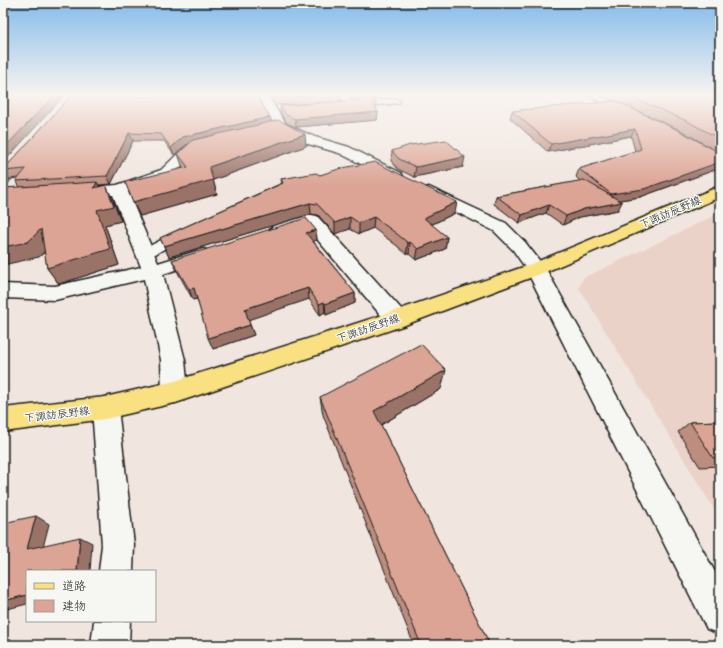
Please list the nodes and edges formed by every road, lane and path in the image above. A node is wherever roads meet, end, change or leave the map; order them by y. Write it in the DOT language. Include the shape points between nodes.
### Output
graph roads {
  1 [pos="282,127"];
  2 [pos="267,131"];
  3 [pos="222,142"];
  4 [pos="119,190"];
  5 [pos="720,191"];
  6 [pos="65,193"];
  7 [pos="193,226"];
  8 [pos="266,234"];
  9 [pos="220,249"];
  10 [pos="148,262"];
  11 [pos="536,269"];
  12 [pos="3,291"];
  13 [pos="397,319"];
  14 [pos="175,392"];
  15 [pos="105,408"];
  16 [pos="3,420"];
  17 [pos="116,570"];
  18 [pos="720,616"];
  19 [pos="112,622"];
  20 [pos="110,645"];
  1 -- 2 [label="street"];
  1 -- 11 [label="street" via="310,140 344,150 500,227 519,246"];
  3 -- 4 [label="street" via="191,149 166,173"];
  4 -- 6 [label="street"];
  4 -- 10 [label="street"];
  5 -- 11 [label="main road, 下諏訪辰野線"];
  7 -- 10 [label="lane"];
  8 -- 13 [label="street" via="311,220"];
  9 -- 10 [label="street"];
  10 -- 12 [label="street" via="55,293"];
  10 -- 14 [label="street" via="173,360"];
  11 -- 13 [label="main road, 下諏訪辰野線"];
  11 -- 18 [label="street"];
  13 -- 14 [label="main road, 下諏訪辰野線"];
  14 -- 15 [label="main road, 下諏訪辰野線"];
  15 -- 16 [label="main road, 下諏訪辰野線"];
  15 -- 17 [label="street" via="118,544"];
  19 -- 20 [label="street"];
}
